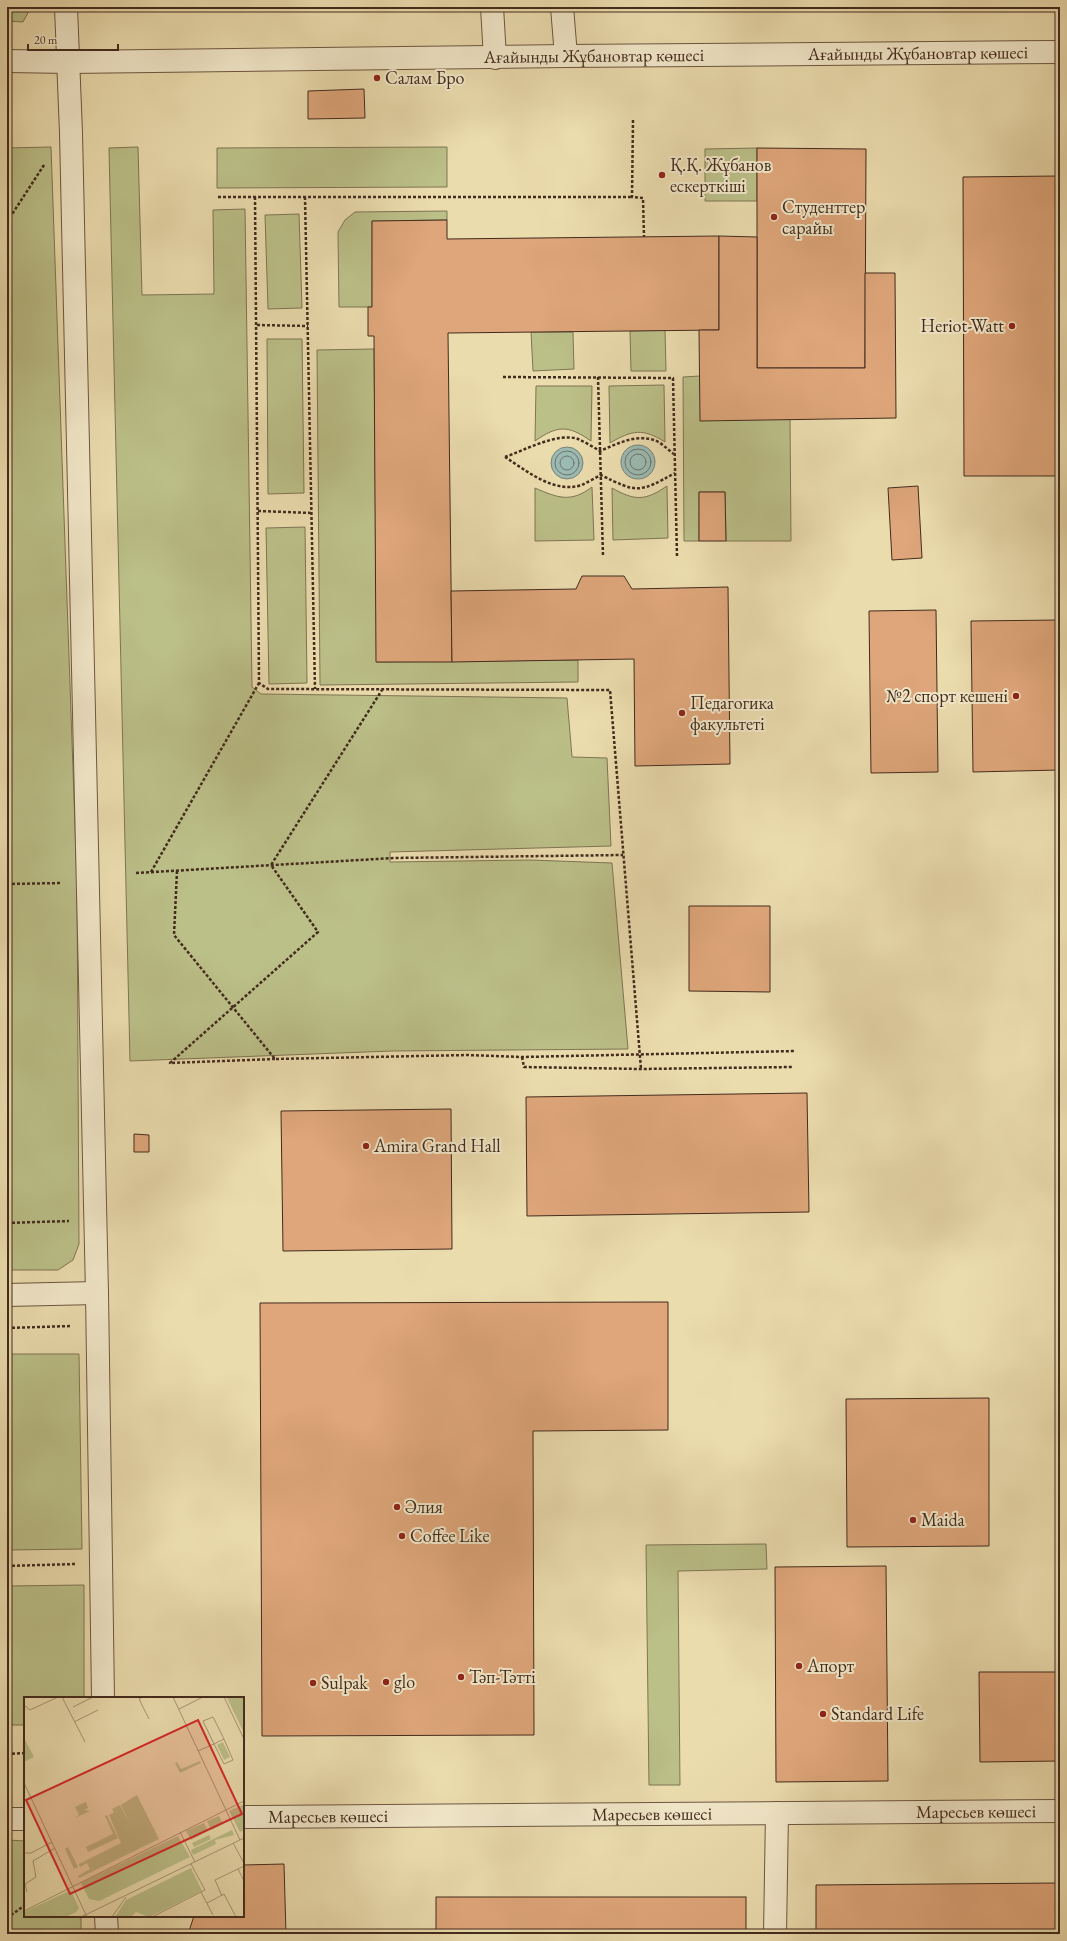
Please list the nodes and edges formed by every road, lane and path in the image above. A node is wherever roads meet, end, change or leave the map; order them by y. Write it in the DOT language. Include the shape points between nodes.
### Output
graph roads {
  1 [pos="66,7"];
  2 [pos="492,7"];
  3 [pos="562,7"];
  4 [pos="1060,52"];
  5 [pos="566,56"];
  6 [pos="495,58"];
  7 [pos="7,61"];
  8 [pos="69,62"];
  9 [pos="633,120"];
  10 [pos="49,158"];
  11 [pos="218,197"];
  12 [pos="255,197"];
  13 [pos="305,197"];
  14 [pos="632,197"];
  15 [pos="7,222"];
  16 [pos="644,237"];
  17 [pos="256,324"];
  18 [pos="308,326"];
  19 [pos="503,377"];
  20 [pos="598,377"];
  21 [pos="600,451"];
  22 [pos="675,454"];
  23 [pos="675,473"];
  24 [pos="601,474"];
  25 [pos="258,511"];
  26 [pos="312,513"];
  27 [pos="603,556"];
  28 [pos="677,557"];
  29 [pos="259,683"];
  30 [pos="315,689"];
  31 [pos="383,689"];
  32 [pos="622,855"];
  33 [pos="271,865"];
  34 [pos="178,871"];
  35 [pos="136,873"];
  36 [pos="151,873"];
  37 [pos="69,883"];
  38 [pos="7,884"];
  39 [pos="233,1008"];
  40 [pos="795,1051"];
  41 [pos="640,1055"];
  42 [pos="522,1057"];
  43 [pos="275,1059"];
  44 [pos="793,1067"];
  45 [pos="641,1069"];
  46 [pos="96,1220"];
  47 [pos="7,1224"];
  48 [pos="97,1293"];
  49 [pos="7,1295"];
  50 [pos="98,1325"];
  51 [pos="7,1328"];
  52 [pos="102,1564"];
  53 [pos="7,1566"];
  54 [pos="104,1697"];
  55 [pos="24,1753"];
  56 [pos="7,1754"];
  57 [pos="1060,1811"];
  58 [pos="777,1813"];
  59 [pos="244,1817"];
  60 [pos="24,1818"];
  61 [pos="7,1819"];
  62 [pos="24,1906"];
  63 [pos="106,1917"];
  64 [pos="7,1918"];
  65 [pos="107,1934"];
  66 [pos="775,1934"];
  1 -- 8 [label="street"];
  2 -- 6 [label="street"];
  3 -- 5 [label="street"];
  4 -- 5 [label="street, Ағайынды Жұбановтар көшесі"];
  5 -- 6 [label="street, Ағайынды Жұбановтар көшесі"];
  6 -- 8 [label="street, Ағайынды Жұбановтар көшесі"];
  7 -- 8 [label="street, Ағайынды Жұбановтар көшесі"];
  8 -- 46 [label="street"];
  9 -- 14 [label="path"];
  10 -- 15 [label="path"];
  11 -- 12 [label="path"];
  12 -- 13 [label="path"];
  12 -- 17 [label="path"];
  13 -- 14 [label="path"];
  13 -- 18 [label="path"];
  14 -- 16 [label="path" via="643,198"];
  17 -- 18 [label="path"];
  17 -- 25 [label="path"];
  18 -- 26 [label="path"];
  19 -- 20 [label="path"];
  20 -- 21 [label="path"];
  20 -- 22 [label="path" via="673,378"];
  21 -- 22 [label="path" via="625,440 641,438 655,440"];
  21 -- 24 [label="path"];
  21 -- 24 [label="path" via="579,439 567,437 505,457 546,482 564,487 581,485"];
  22 -- 23 [label="path"];
  23 -- 24 [label="path" via="641,489 626,488"];
  23 -- 28 [label="path"];
  24 -- 27 [label="path"];
  25 -- 26 [label="path"];
  25 -- 29 [label="path"];
  26 -- 30 [label="path"];
  29 -- 30 [label="path" via="268,689"];
  29 -- 36 [label="path"];
  30 -- 31 [label="path"];
  31 -- 32 [label="path" via="610,690"];
  31 -- 33 [label="path"];
  32 -- 33 [label="path" via="394,858"];
  32 -- 41 [label="path"];
  33 -- 34 [label="path"];
  33 -- 39 [label="path" via="318,932"];
  34 -- 36 [label="path"];
  34 -- 39 [label="path" via="174,936"];
  35 -- 36 [label="path"];
  37 -- 38 [label="path"];
  39 -- 43 [label="path"];
  39 -- 43 [label="path" via="170,1063"];
  40 -- 41 [label="path"];
  41 -- 42 [label="path"];
  41 -- 45 [label="path"];
  42 -- 43 [label="path" via="467,1055"];
  42 -- 45 [label="path" via="524,1068"];
  44 -- 45 [label="path"];
  46 -- 47 [label="path"];
  46 -- 48 [label="street"];
  48 -- 49 [label="street"];
  48 -- 50 [label="street"];
  50 -- 51 [label="path"];
  50 -- 52 [label="street"];
  52 -- 53 [label="path"];
  52 -- 54 [label="street"];
  55 -- 56 [label="path"];
  57 -- 58 [label="street, Маресьев көшесі"];
  58 -- 59 [label="street, Маресьев көшесі"];
  58 -- 66 [label="street"];
  60 -- 61 [label="street"];
  62 -- 64 [label="path"];
  63 -- 65 [label="street"];
}
